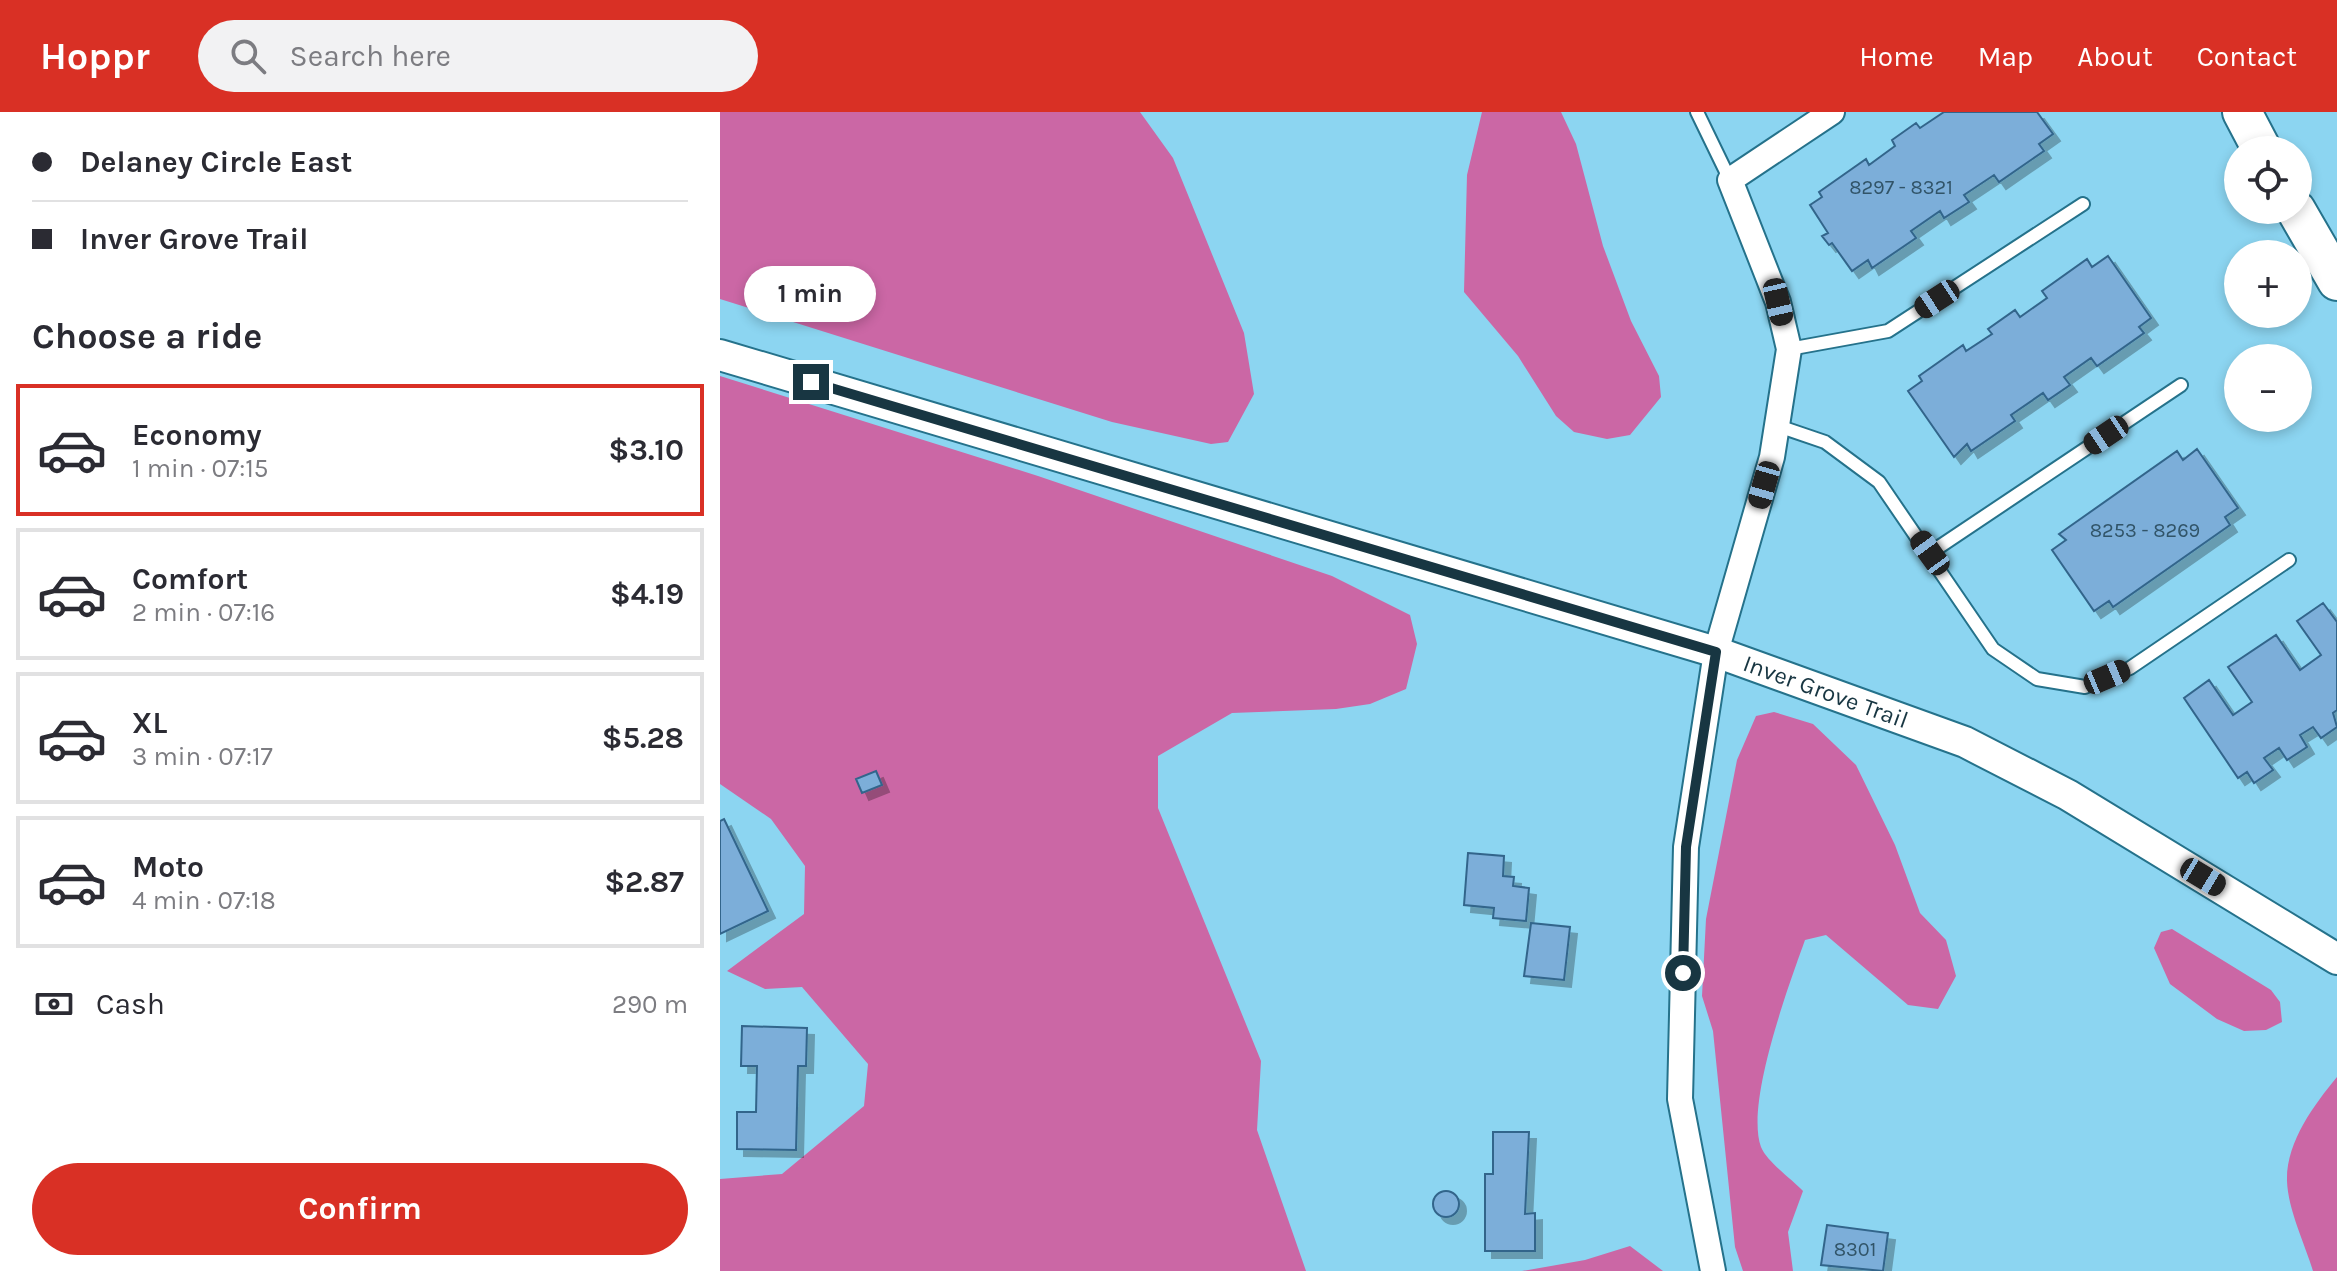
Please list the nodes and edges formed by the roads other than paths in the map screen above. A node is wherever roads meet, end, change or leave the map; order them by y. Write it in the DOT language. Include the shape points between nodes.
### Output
graph roads {
  1 [pos="1697,112"];
  2 [pos="1832,112"];
  3 [pos="2242,112"];
  4 [pos="2255,136"];
  5 [pos="1730,180"];
  6 [pos="2083,204"];
  7 [pos="2304,224"];
  8 [pos="2337,281"];
  9 [pos="1789,349"];
  10 [pos="720,355"];
  11 [pos="2181,385"];
  12 [pos="1778,426"];
  13 [pos="1930,553"];
  14 [pos="2289,560"];
  15 [pos="1716,652"];
  16 [pos="2337,959"];
  17 [pos="1713,1271"];
  1 -- 5 [label="lane"];
  2 -- 5 [label="street"];
  3 -- 4 [label="main road"];
  5 -- 9 [label="street" via="1778,302"];
  6 -- 9 [label="lane" via="1888,331"];
  7 -- 8 [label="main road"];
  9 -- 12 [label="street"];
  10 -- 15 [label="street, Inver Grove Trail"];
  11 -- 13 [label="lane"];
  12 -- 13 [label="lane" via="1825,442 1879,482"];
  12 -- 15 [label="street"];
  13 -- 14 [label="lane" via="1993,649 2037,679 2085,687 2130,668"];
  15 -- 16 [label="street, Inver Grove Trail" via="1965,742 2068,795"];
  15 -- 17 [label="street" via="1686,847 1680,1099"];
}
